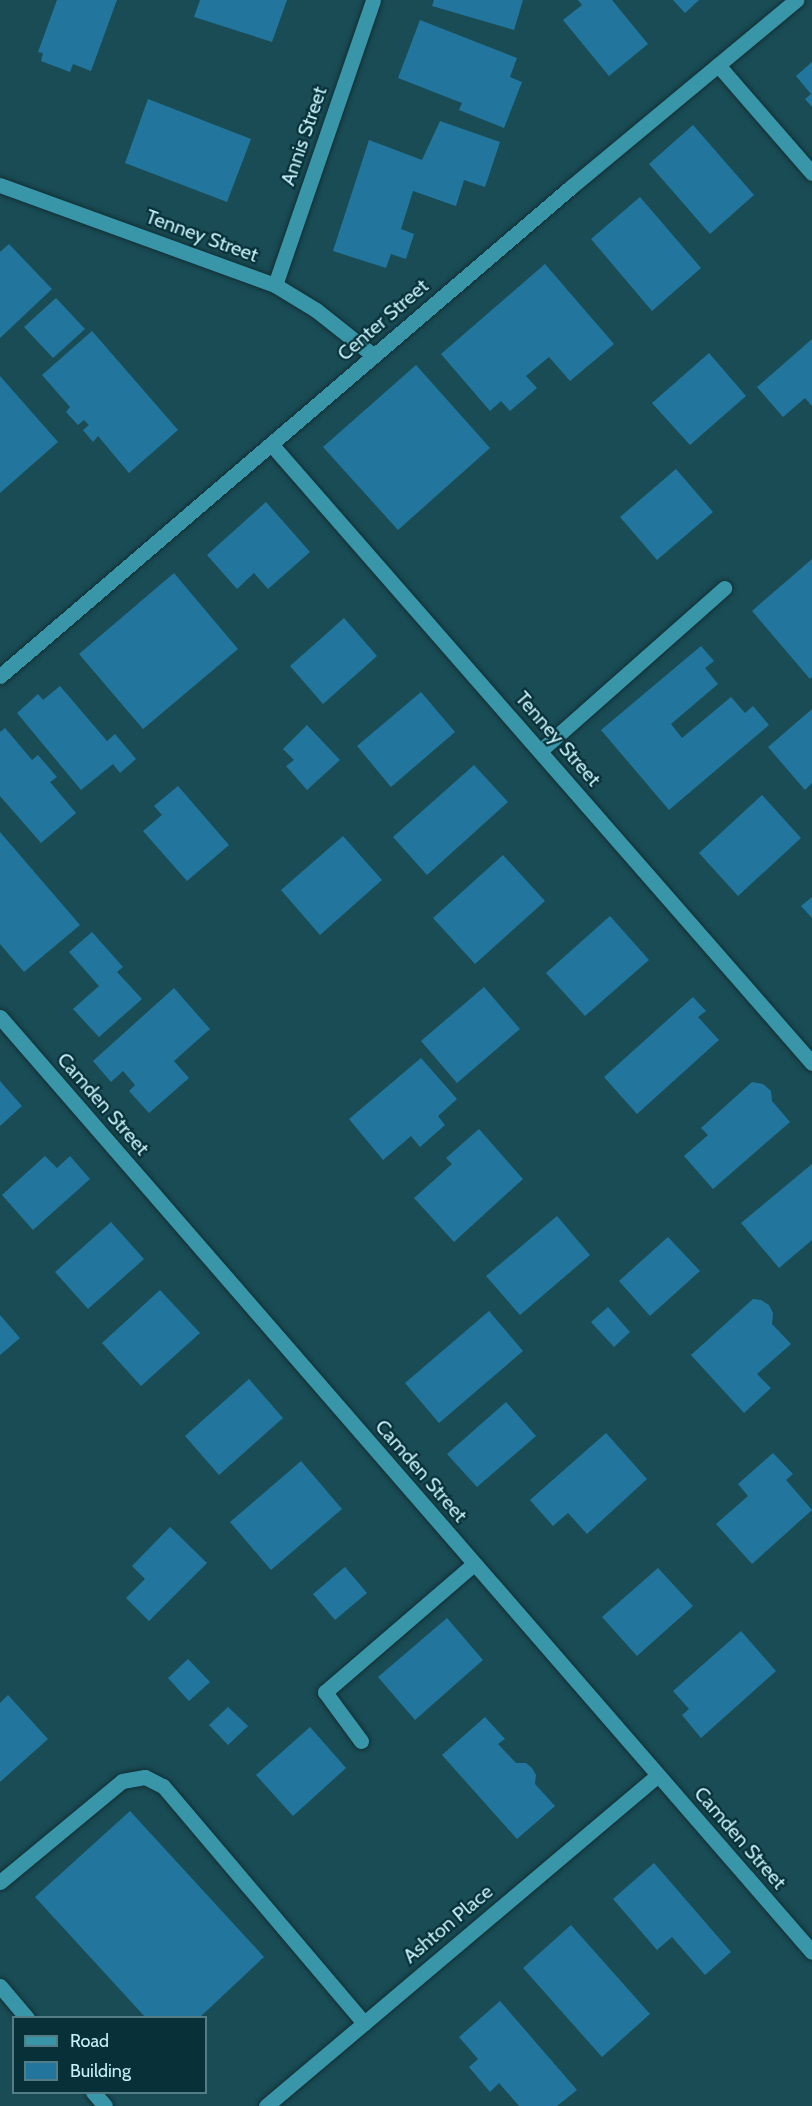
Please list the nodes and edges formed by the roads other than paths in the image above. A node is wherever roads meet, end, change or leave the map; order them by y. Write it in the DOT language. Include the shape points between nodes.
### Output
graph roads {
  1 [pos="373,0"];
  2 [pos="796,0"];
  3 [pos="718,65"];
  4 [pos="812,173"];
  5 [pos="0,185"];
  6 [pos="275,285"];
  7 [pos="374,356"];
  8 [pos="271,444"];
  9 [pos="724,588"];
  10 [pos="0,676"];
  11 [pos="540,751"];
  12 [pos="0,1017"];
  13 [pos="812,1063"];
  14 [pos="474,1564"];
  15 [pos="361,1741"];
  16 [pos="658,1775"];
  17 [pos="0,1882"];
  18 [pos="812,1952"];
  19 [pos="0,1986"];
  20 [pos="25,2016"];
  21 [pos="364,2023"];
  22 [pos="95,2094"];
  23 [pos="105,2106"];
  24 [pos="266,2106"];
  1 -- 6 [label="street, Annis Street"];
  2 -- 3 [label="street, Center Street"];
  3 -- 4 [label="street"];
  3 -- 7 [label="street, Center Street"];
  5 -- 6 [label="street, Tenney Street"];
  6 -- 7 [label="street, Tenney Street" via="316,310"];
  7 -- 8 [label="street, Center Street"];
  8 -- 10 [label="street, Center Street"];
  8 -- 11 [label="street, Tenney Street"];
  9 -- 11 [label="street"];
  11 -- 13 [label="street, Tenney Street"];
  12 -- 14 [label="street, Camden Street"];
  14 -- 15 [label="street" via="325,1692"];
  14 -- 16 [label="street, Camden Street"];
  16 -- 18 [label="street, Camden Street"];
  16 -- 21 [label="street, Ashton Place"];
  17 -- 21 [label="street" via="122,1781 145,1777 163,1786"];
  19 -- 20 [label="street"];
  21 -- 24 [label="street, Ashton Place"];
  22 -- 23 [label="street"];
}
